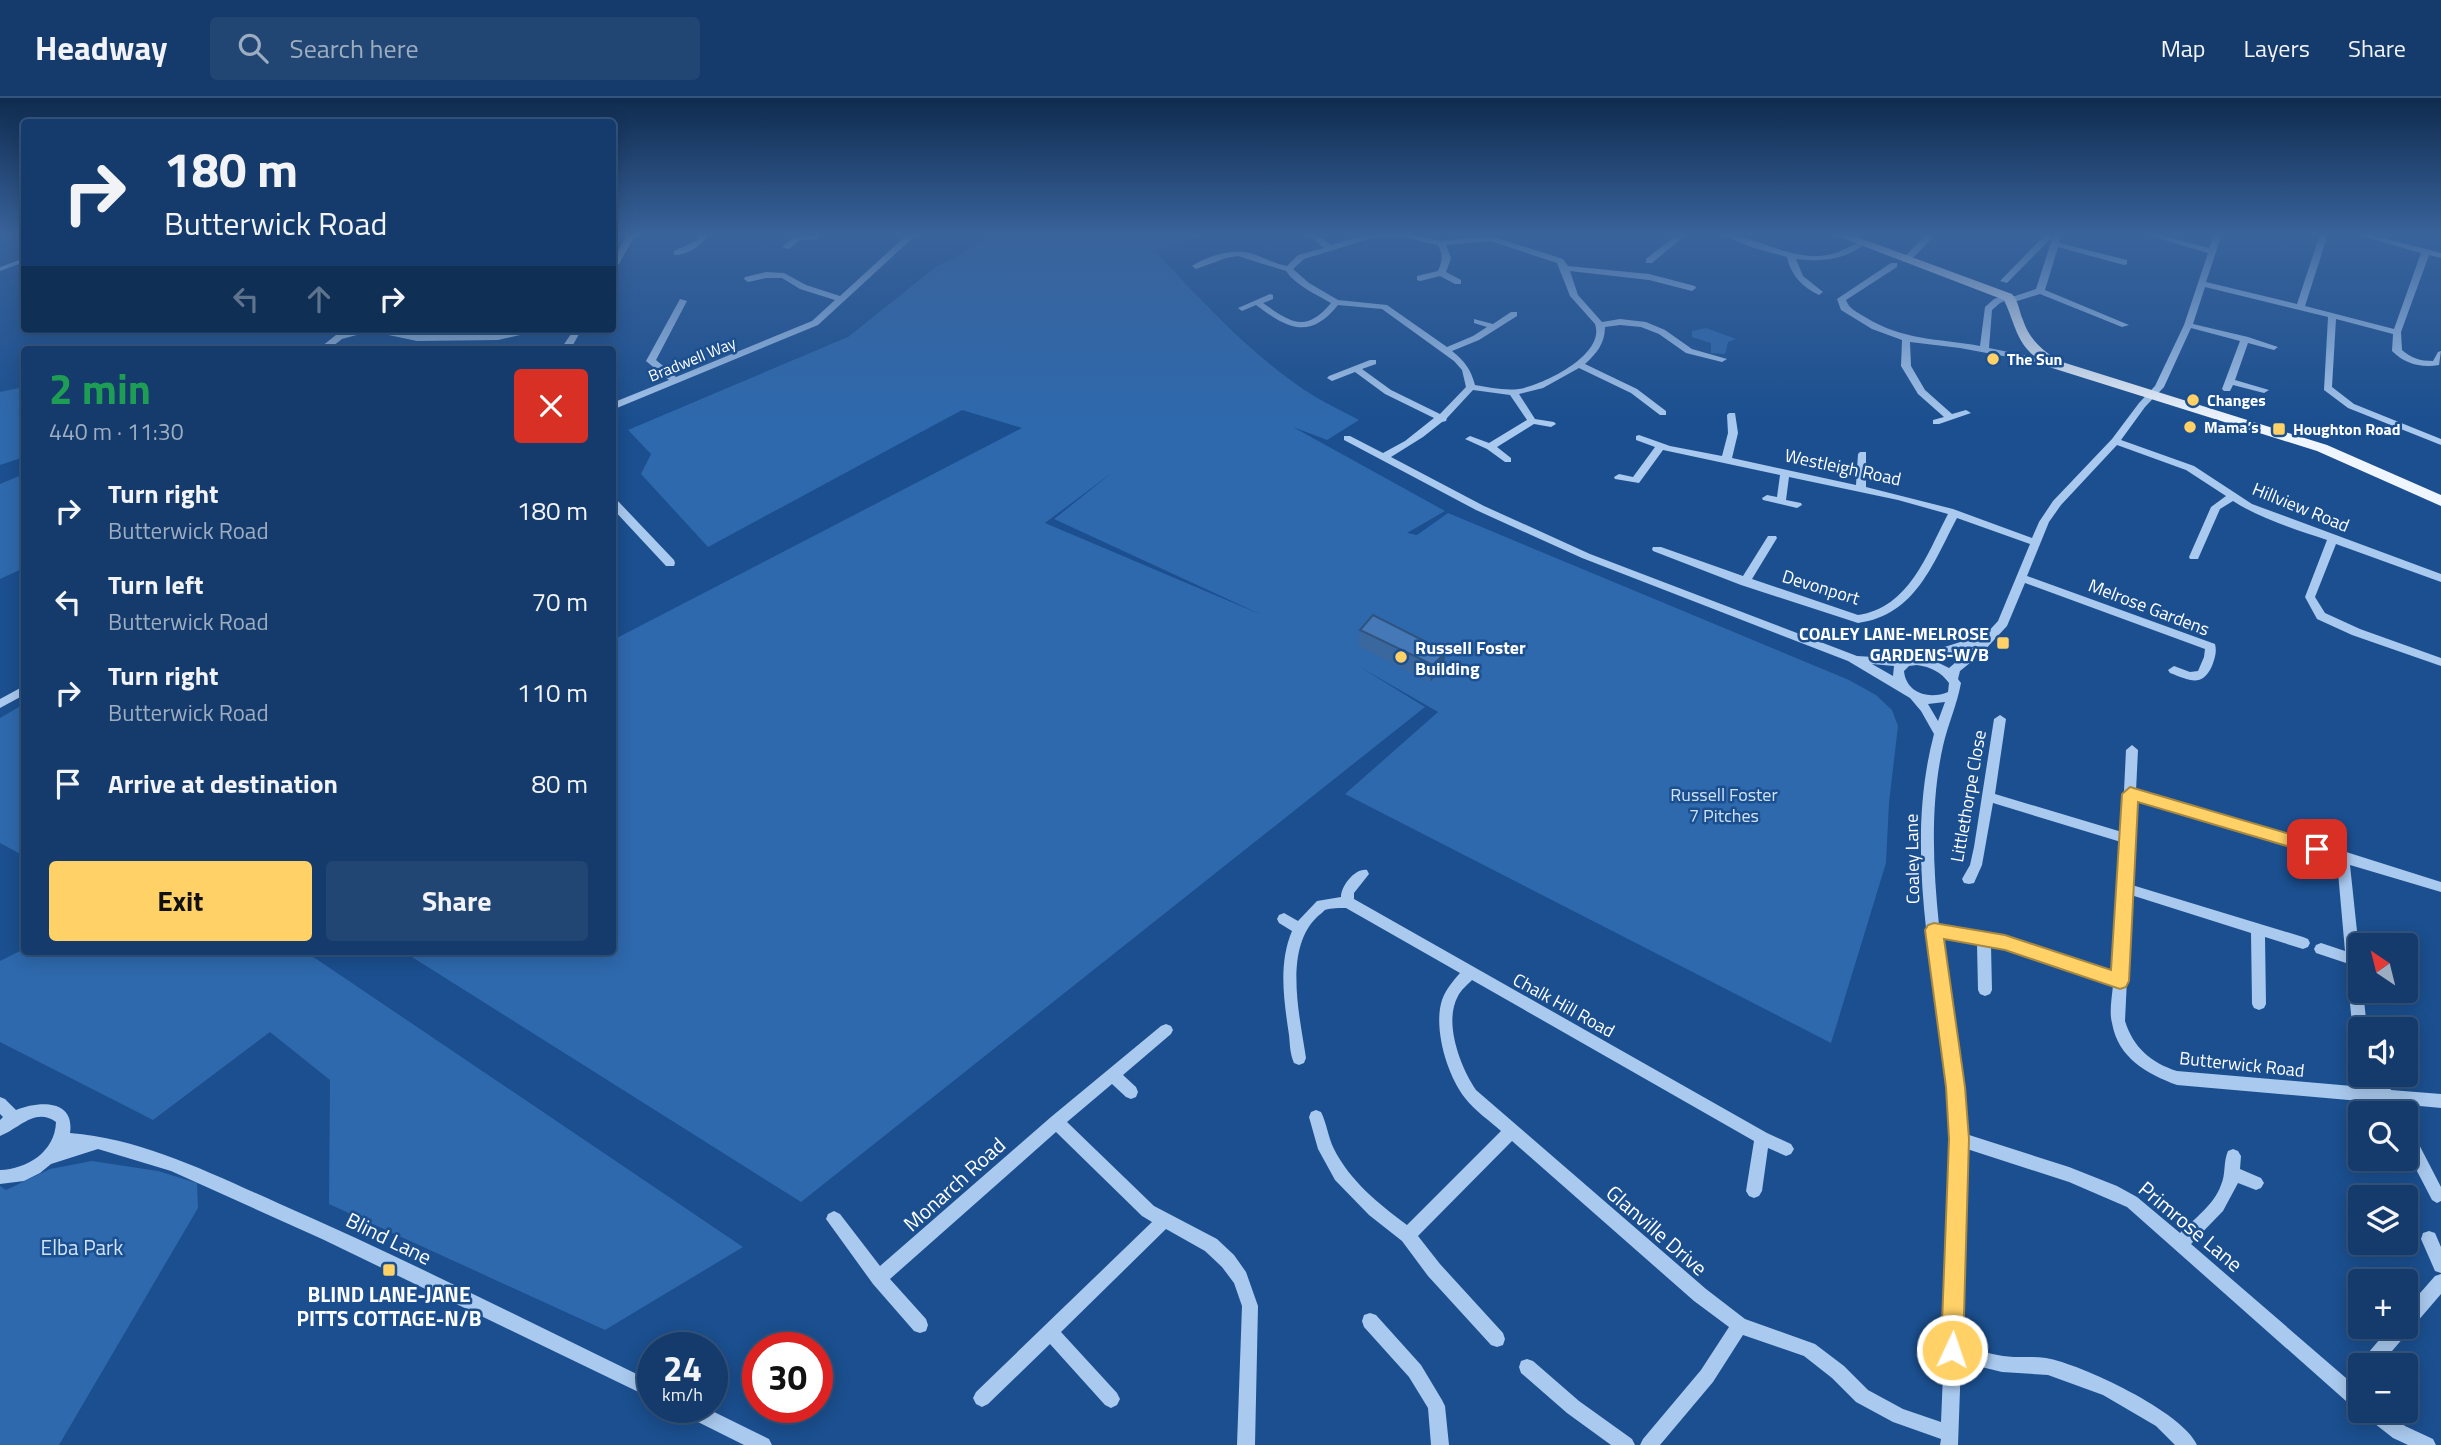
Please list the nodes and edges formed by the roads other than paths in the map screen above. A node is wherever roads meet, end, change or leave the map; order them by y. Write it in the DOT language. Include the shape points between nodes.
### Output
graph roads {
  1 [pos="834,297"];
  2 [pos="843,297"];
  3 [pos="1270,297"];
  4 [pos="1326,297"];
  5 [pos="1576,297"];
  6 [pos="1844,297"];
  7 [pos="2003,297"];
  8 [pos="2017,297"];
  9 [pos="2055,297"];
  10 [pos="2197,297"];
  11 [pos="2258,297"];
  12 [pos="2303,297"];
  13 [pos="2410,297"];
  14 [pos="841,299"];
  15 [pos="2009,299"];
  16 [pos="683,302"];
  17 [pos="1257,302"];
  18 [pos="1336,302"];
  19 [pos="2300,307"];
  20 [pos="1242,308"];
  21 [pos="1514,314"];
  22 [pos="2332,316"];
  23 [pos="1477,321"];
  24 [pos="1600,325"];
  25 [pos="2125,325"];
  26 [pos="2188,325"];
  27 [pos="1494,327"];
  28 [pos="2397,332"];
  29 [pos="343,333"];
  30 [pos="392,333"];
  31 [pos="513,333"];
  32 [pos="500,336"];
  33 [pos="1906,339"];
  34 [pos="2245,339"];
  35 [pos="327,346"];
  36 [pos="503,346"];
  37 [pos="2274,347"];
  38 [pos="1448,350"];
  39 [pos="1984,350"];
  40 [pos="2441,354"];
  41 [pos="1722,359"];
  42 [pos="1373,362"];
  43 [pos="1579,364"];
  44 [pos="2054,364"];
  45 [pos="1356,369"];
  46 [pos="1332,378"];
  47 [pos="675,381"];
  48 [pos="1471,387"];
  49 [pos="2264,390"];
  50 [pos="1513,393"];
  51 [pos="2152,395"];
  52 [pos="1667,398"];
  53 [pos="1651,402"];
  54 [pos="616,405"];
  55 [pos="1966,413"];
  56 [pos="1663,414"];
  57 [pos="1732,415"];
  58 [pos="1950,417"];
  59 [pos="1443,419"];
  60 [pos="1532,421"];
  61 [pos="1936,422"];
  62 [pos="1551,424"];
  63 [pos="1347,438"];
  64 [pos="1639,438"];
  65 [pos="1470,439"];
  66 [pos="2115,441"];
  67 [pos="2441,442"];
  68 [pos="1661,446"];
  69 [pos="1490,447"];
  70 [pos="1383,457"];
  71 [pos="1507,460"];
  72 [pos="1847,460"];
  73 [pos="1726,461"];
  74 [pos="1785,473"];
  75 [pos="1619,477"];
  76 [pos="1635,481"];
  77 [pos="1647,485"];
  78 [pos="1861,489"];
  79 [pos="2234,496"];
  80 [pos="1767,498"];
  81 [pos="2441,500"];
  82 [pos="1781,502"];
  83 [pos="616,505"];
  84 [pos="1797,505"];
  85 [pos="1954,513"];
  86 [pos="1772,538"];
  87 [pos="2332,540"];
  88 [pos="1673,542"];
  89 [pos="2036,543"];
  90 [pos="2194,557"];
  91 [pos="670,563"];
  92 [pos="2021,578"];
  93 [pos="2441,578"];
  94 [pos="1745,582"];
  95 [pos="1993,635"];
  96 [pos="1852,658"];
  97 [pos="1911,662"];
  98 [pos="2441,662"];
  99 [pos="2174,670"];
  100 [pos="1953,678"];
  101 [pos="1908,691"];
  102 [pos="21,692"];
  103 [pos="1953,694"];
  104 [pos="0,704"];
  105 [pos="2000,719"];
  106 [pos="1940,734"];
  107 [pos="2132,750"];
  108 [pos="2130,794"];
  109 [pos="1989,797"];
  110 [pos="2127,839"];
  111 [pos="2343,856"];
  112 [pos="1362,874"];
  113 [pos="1969,879"];
  114 [pos="2441,887"];
  115 [pos="2124,888"];
  116 [pos="1348,902"];
  117 [pos="1284,919"];
  118 [pos="1300,929"];
  119 [pos="2258,929"];
  120 [pos="1934,930"];
  121 [pos="2349,933"];
  122 [pos="1984,939"];
  123 [pos="2304,943"];
  124 [pos="2320,949"];
  125 [pos="2348,958"];
  126 [pos="1469,973"];
  127 [pos="2120,981"];
  128 [pos="1985,990"];
  129 [pos="2259,1004"];
  130 [pos="1166,1030"];
  131 [pos="1299,1058"];
  132 [pos="1113,1075"];
  133 [pos="2382,1087"];
  134 [pos="1131,1092"];
  135 [pos="2388,1097"];
  136 [pos="2390,1101"];
  137 [pos="2441,1101"];
  138 [pos="0,1104"];
  139 [pos="1316,1117"];
  140 [pos="15,1119"];
  141 [pos="1056,1122"];
  142 [pos="0,1129"];
  143 [pos="1512,1130"];
  144 [pos="1762,1138"];
  145 [pos="62,1139"];
  146 [pos="1959,1139"];
  147 [pos="99,1142"];
  148 [pos="1786,1149"];
  149 [pos="2233,1156"];
  150 [pos="2418,1158"];
  151 [pos="46,1159"];
  152 [pos="20,1174"];
  153 [pos="2234,1174"];
  154 [pos="0,1177"];
  155 [pos="2256,1183"];
  156 [pos="0,1186"];
  157 [pos="1754,1191"];
  158 [pos="2437,1195"];
  159 [pos="834,1219"];
  160 [pos="1164,1221"];
  161 [pos="1408,1235"];
  162 [pos="2429,1239"];
  163 [pos="2180,1244"];
  164 [pos="2441,1265"];
  165 [pos="879,1278"];
  166 [pos="2441,1282"];
  167 [pos="2418,1308"];
  168 [pos="1370,1321"];
  169 [pos="920,1325"];
  170 [pos="1740,1325"];
  171 [pos="1051,1332"];
  172 [pos="1497,1339"];
  173 [pos="2391,1339"];
  174 [pos="1952,1350"];
  175 [pos="2379,1353"];
  176 [pos="1527,1367"];
  177 [pos="637,1383"];
  178 [pos="2348,1389"];
  179 [pos="2346,1391"];
  180 [pos="982,1398"];
  181 [pos="1111,1399"];
  182 [pos="718,1423"];
  183 [pos="2388,1423"];
  184 [pos="1949,1439"];
  185 [pos="763,1445"];
  186 [pos="1246,1445"];
  187 [pos="1440,1445"];
  188 [pos="1626,1445"];
  189 [pos="1649,1445"];
  190 [pos="2188,1445"];
  191 [pos="2427,1445"];
  1 -- 14 [label="street"];
  2 -- 14 [label="street, Bradwell Way"];
  3 -- 17 [label="street"];
  4 -- 18 [label="street"];
  5 -- 24 [label="street"];
  6 -- 33 [label="street" via="1844,308 1858,319"];
  7 -- 15 [label="main road"];
  8 -- 15 [label="street"];
  9 -- 25 [label="street"];
  10 -- 26 [label="street"];
  11 -- 19 [label="street"];
  12 -- 19 [label="street"];
  13 -- 28 [label="street"];
  14 -- 47 [label="street, Bradwell Way" via="807,328"];
  15 -- 39 [label="street" via="1997,300 1988,309"];
  15 -- 44 [label="main road" via="2025,342"];
  16 -- 47 [label="street" via="651,361"];
  17 -- 18 [label="street" via="1287,325 1303,326 1318,322"];
  17 -- 20 [label="street"];
  18 -- 38 [label="street" via="1384,307"];
  19 -- 22 [label="street"];
  21 -- 27 [label="street"];
  22 -- 28 [label="street"];
  22 -- 67 [label="street" via="2327,388 2351,406"];
  23 -- 27 [label="street"];
  24 -- 41 [label="street" via="1643,324 1689,351 1701,349"];
  24 -- 43 [label="street" via="1596,348"];
  26 -- 34 [label="street"];
  26 -- 51 [label="street"];
  27 -- 38 [label="street"];
  28 -- 40 [label="street" via="2397,351 2405,359 2424,365 2436,363"];
  29 -- 35 [label="street"];
  30 -- 32 [label="street" via="417,338"];
  31 -- 32 [label="street"];
  32 -- 36 [label="street"];
  33 -- 39 [label="street"];
  33 -- 58 [label="street" via="1906,366 1921,392"];
  34 -- 37 [label="street"];
  34 -- 49 [label="street" via="2229,385"];
  38 -- 48 [label="street" via="1466,370"];
  39 -- 44 [label="street"];
  42 -- 45 [label="street"];
  43 -- 50 [label="street" via="1541,386"];
  43 -- 53 [label="street"];
  44 -- 51 [label="main road"];
  45 -- 46 [label="street"];
  45 -- 59 [label="street" via="1388,392"];
  47 -- 54 [label="street, Bradwell Way"];
  48 -- 50 [label="street"];
  48 -- 59 [label="street"];
  50 -- 60 [label="street"];
  51 -- 66 [label="street"];
  51 -- 81 [label="main road" via="2322,448"];
  52 -- 53 [label="street"];
  53 -- 56 [label="street"];
  55 -- 58 [label="street"];
  57 -- 73 [label="street"];
  58 -- 61 [label="street"];
  59 -- 70 [label="street"];
  60 -- 62 [label="street"];
  60 -- 69 [label="street"];
  63 -- 70 [label="street"];
  64 -- 68 [label="street, Westleigh Road"];
  65 -- 69 [label="street"];
  66 -- 79 [label="street, Hillview Road" via="2190,468"];
  66 -- 89 [label="street" via="2057,503"];
  68 -- 73 [label="street, Westleigh Road"];
  68 -- 76 [label="street"];
  69 -- 71 [label="street"];
  70 -- 96 [label="street" via="1586,556"];
  72 -- 78 [label="street" via="1862,458"];
  73 -- 74 [label="street, Westleigh Road"];
  74 -- 78 [label="street, Westleigh Road"];
  74 -- 82 [label="street"];
  75 -- 76 [label="street"];
  76 -- 77 [label="street"];
  78 -- 85 [label="street, Westleigh Road"];
  79 -- 87 [label="street, Hillview Road"];
  79 -- 90 [label="street" via="2216,507"];
  80 -- 82 [label="street"];
  82 -- 84 [label="street"];
  83 -- 91 [label="street"];
  85 -- 89 [label="street, Westleigh Road"];
  85 -- 94 [label="street, Devonport" via="1918,581 1902,600 1873,617 1858,619"];
  86 -- 94 [label="street"];
  87 -- 93 [label="street, Hillview Road"];
  87 -- 98 [label="street" via="2310,597 2321,615"];
  88 -- 94 [label="street, Devonport" via="1661,551"];
  89 -- 92 [label="street"];
  92 -- 95 [label="street" via="2003,623"];
  92 -- 99 [label="street, Melrose Gardens" via="2211,647 2202,675"];
  95 -- 97 [label="street"];
  95 -- 100 [label="street" via="1954,669"];
  96 -- 97 [label="street"];
  96 -- 101 [label="street"];
  97 -- 100 [label="street" via="1939,667"];
  97 -- 101 [label="street" via="1898,669 1897,677"];
  100 -- 103 [label="street"];
  101 -- 103 [label="street" via="1937,701"];
  101 -- 106 [label="street"];
  102 -- 104 [label="street"];
  103 -- 106 [label="street, Coaley Lane"];
  105 -- 109 [label="street, Littlethorpe Close"];
  106 -- 120 [label="street, Coaley Lane" via="1928,848"];
  107 -- 108 [label="street, Butterwick Road"];
  108 -- 110 [label="street, Butterwick Road"];
  108 -- 111 [label="street"];
  109 -- 110 [label="street"];
  109 -- 113 [label="street, Littlethorpe Close" via="1976,866"];
  110 -- 115 [label="street, Butterwick Road"];
  111 -- 114 [label="street"];
  111 -- 121 [label="street"];
  112 -- 116 [label="street" via="1347,892"];
  115 -- 119 [label="street"];
  115 -- 127 [label="street, Butterwick Road"];
  116 -- 118 [label="street" via="1322,905"];
  116 -- 126 [label="street, Chalk Hill Road"];
  117 -- 118 [label="street"];
  118 -- 131 [label="street" via="1291,960"];
  119 -- 123 [label="street"];
  119 -- 129 [label="street"];
  120 -- 122 [label="street"];
  120 -- 146 [label="street, Coaley Lane"];
  122 -- 127 [label="street" via="2035,951"];
  122 -- 128 [label="street"];
  124 -- 125 [label="street"];
  126 -- 143 [label="street, Glanville Drive" via="1449,998 1445,1019 1460,1079 1471,1095"];
  126 -- 144 [label="street, Chalk Hill Road"];
  127 -- 135 [label="street, Butterwick Road" via="2121,1035 2137,1058 2164,1074"];
  130 -- 132 [label="street, Monarch Road"];
  132 -- 134 [label="street"];
  132 -- 141 [label="street, Monarch Road"];
  133 -- 135 [label="street"];
  135 -- 136 [label="street"];
  135 -- 137 [label="street, Butterwick Road"];
  138 -- 140 [label="street"];
  139 -- 161 [label="street" via="1340,1175"];
  140 -- 142 [label="street"];
  140 -- 145 [label="street" via="35,1111 56,1111 64,1119"];
  141 -- 160 [label="street"];
  141 -- 165 [label="street, Monarch Road"];
  143 -- 161 [label="street"];
  143 -- 170 [label="street, Glanville Drive"];
  144 -- 148 [label="street, Chalk Hill Road"];
  144 -- 157 [label="street"];
  145 -- 147 [label="street, Blind Lane"];
  145 -- 151 [label="street"];
  146 -- 163 [label="street, Primrose Lane" via="2107,1188 2132,1202"];
  146 -- 174 [label="street, Coaley Lane"];
  147 -- 151 [label="street"];
  147 -- 177 [label="street, Blind Lane" via="173,1164 316,1228"];
  149 -- 153 [label="street"];
  150 -- 158 [label="street"];
  151 -- 152 [label="street"];
  152 -- 154 [label="street"];
  152 -- 156 [label="street"];
  153 -- 155 [label="street"];
  153 -- 163 [label="street" via="2225,1197"];
  159 -- 165 [label="street"];
  160 -- 171 [label="street"];
  160 -- 186 [label="street" via="1211,1245 1240,1278 1251,1313"];
  161 -- 172 [label="street"];
  162 -- 164 [label="street"];
  163 -- 179 [label="street, Primrose Lane"];
  165 -- 169 [label="street"];
  166 -- 167 [label="street"];
  168 -- 187 [label="street" via="1415,1371 1436,1406"];
  170 -- 184 [label="street, Glanville Drive" via="1808,1350 1862,1396"];
  170 -- 189 [label="street" via="1707,1376"];
  171 -- 180 [label="street"];
  171 -- 181 [label="street"];
  173 -- 175 [label="street"];
  174 -- 184 [label="street, Coaley Lane"];
  174 -- 190 [label="street" via="2002,1364 2048,1367 2107,1388 2162,1420"];
  176 -- 188 [label="street"];
  178 -- 179 [label="street"];
  182 -- 185 [label="street"];
  183 -- 191 [label="street"];
}
